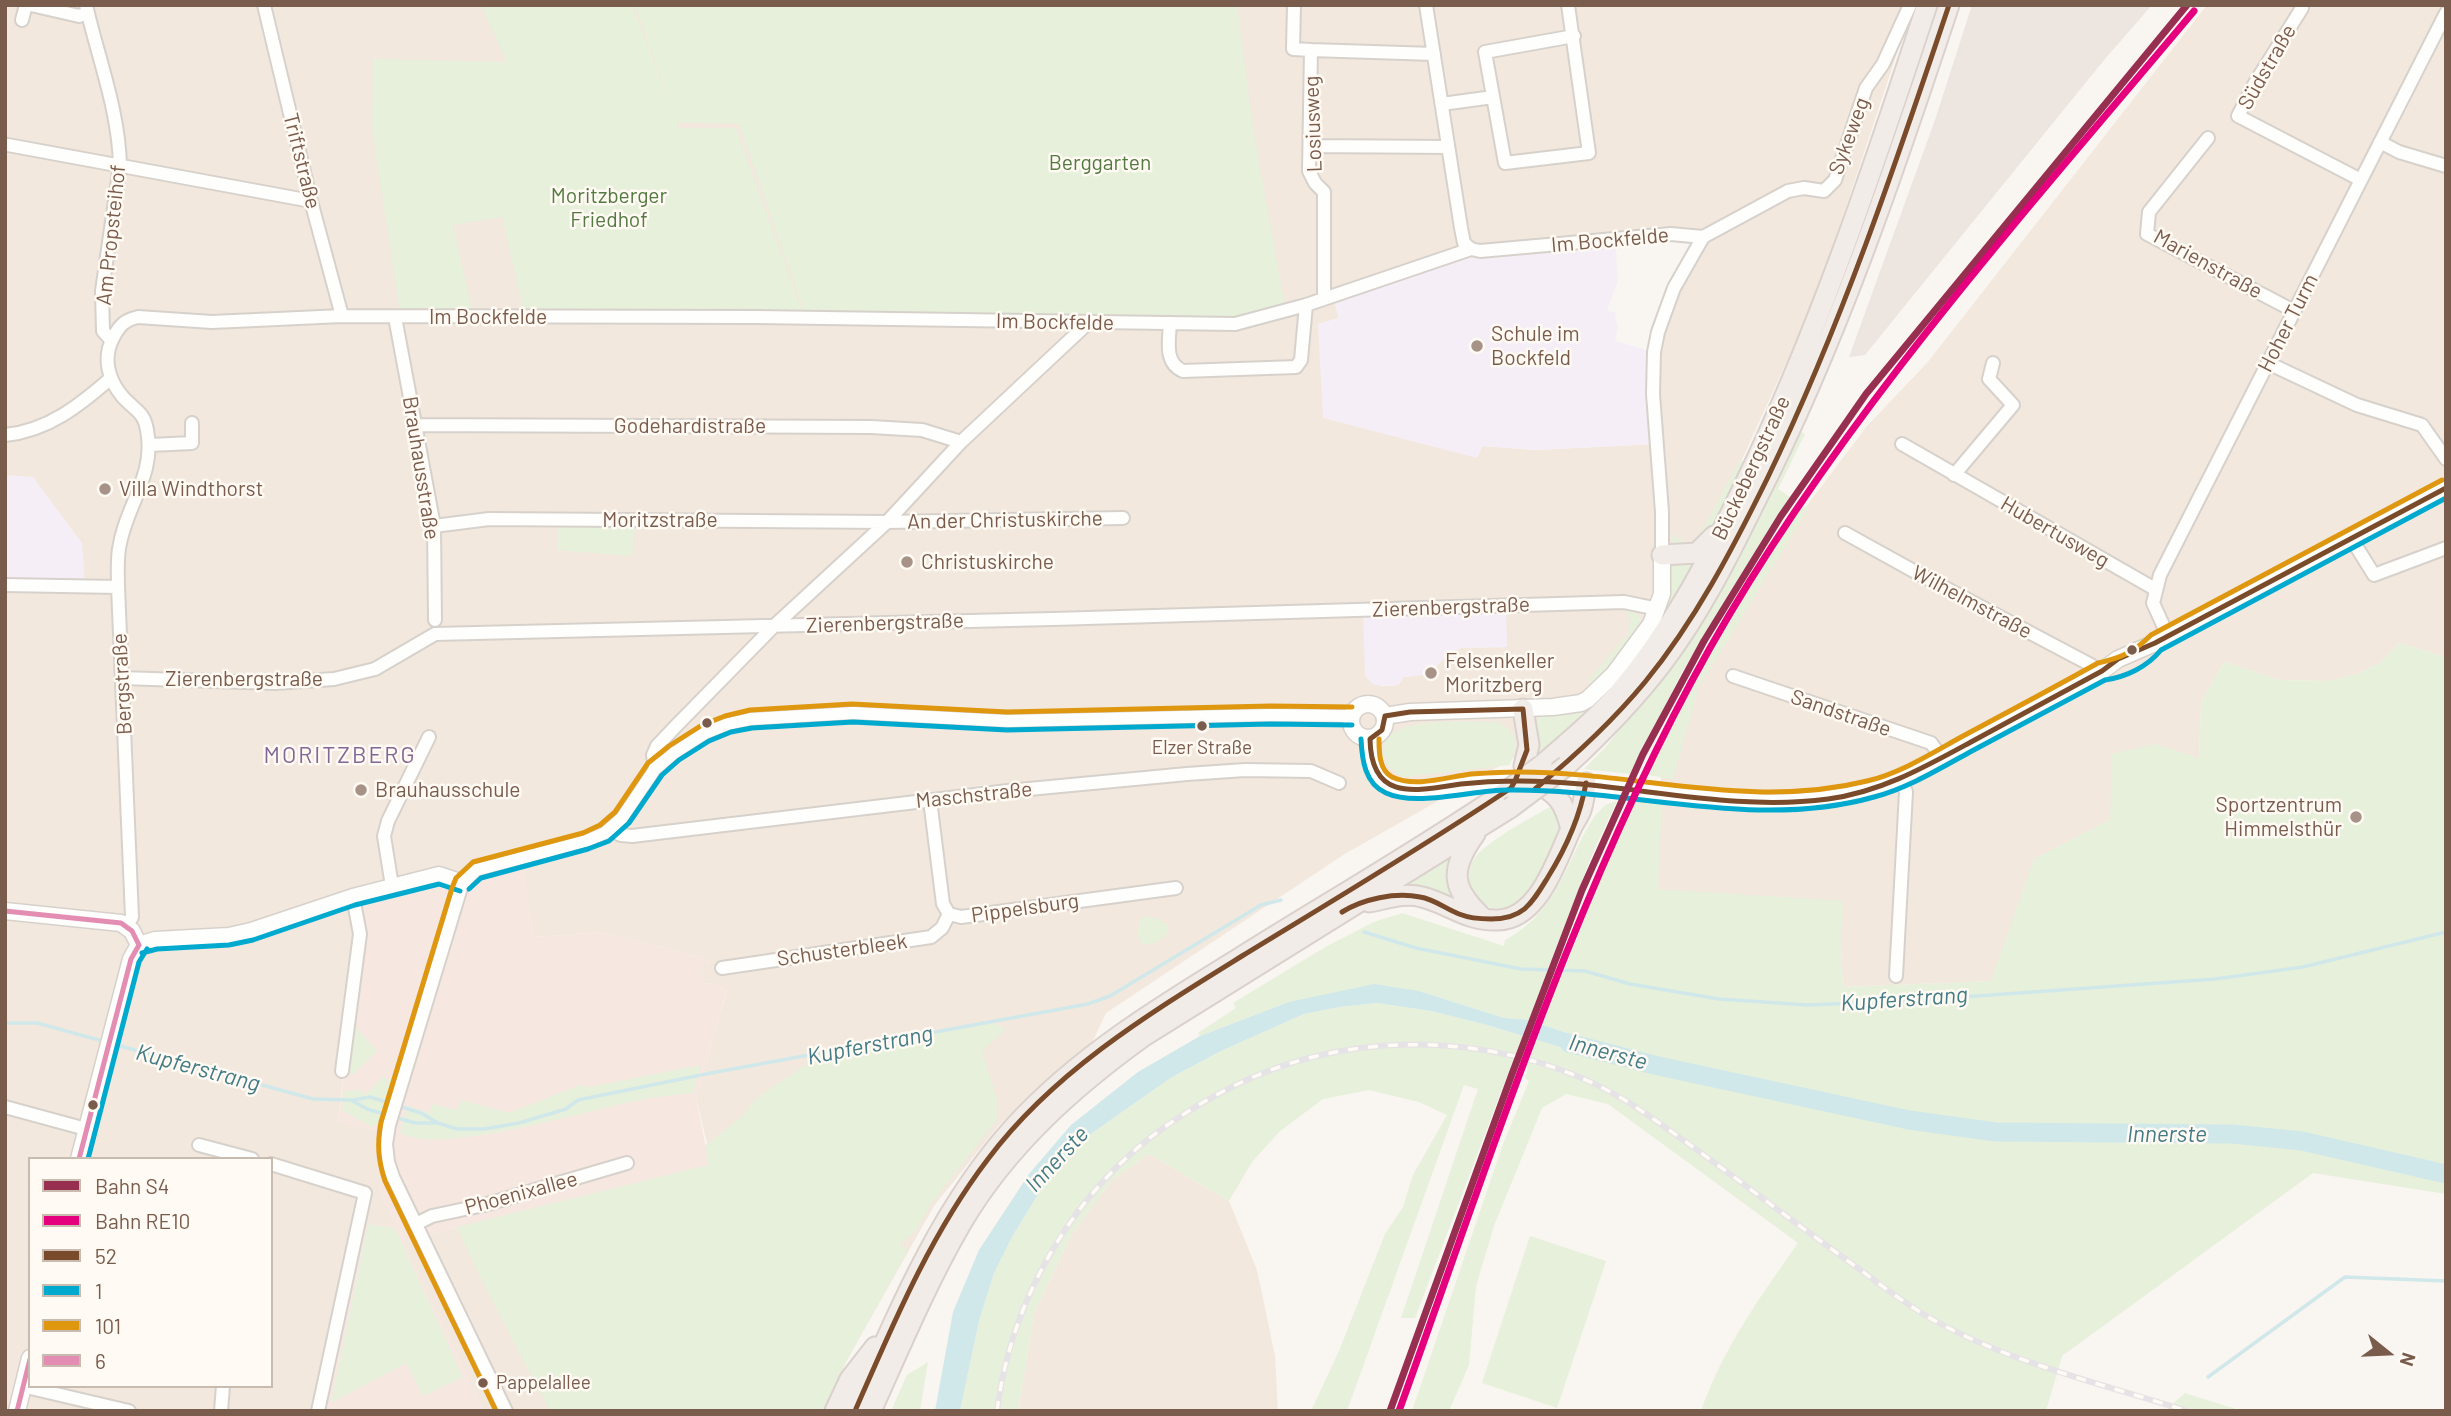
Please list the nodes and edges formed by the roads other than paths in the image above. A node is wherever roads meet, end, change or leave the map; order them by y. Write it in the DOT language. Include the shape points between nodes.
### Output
graph roads {
  1 [pos="29,5"];
  2 [pos="264,5"];
  3 [pos="1294,5"];
  4 [pos="1426,5"];
  5 [pos="1569,5"];
  6 [pos="1910,5"];
  7 [pos="1927,5"];
  8 [pos="1949,5"];
  9 [pos="2302,8"];
  10 [pos="87,9"];
  11 [pos="2446,13"];
  12 [pos="22,20"];
  13 [pos="1574,36"];
  14 [pos="1311,50"];
  15 [pos="1434,54"];
  16 [pos="1493,97"];
  17 [pos="1442,104"];
  18 [pos="2208,138"];
  19 [pos="2380,142"];
  20 [pos="8,145"];
  21 [pos="1310,146"];
  22 [pos="1448,147"];
  23 [pos="120,166"];
  24 [pos="2446,166"];
  25 [pos="2361,180"];
  26 [pos="311,201"];
  27 [pos="1703,237"];
  28 [pos="1471,249"];
  29 [pos="1324,298"];
  30 [pos="1306,305"];
  31 [pos="2294,311"];
  32 [pos="342,316"];
  33 [pos="395,317"];
  34 [pos="1088,323"];
  35 [pos="1170,323"];
  36 [pos="111,340"];
  37 [pos="1993,363"];
  38 [pos="2268,363"];
  39 [pos="111,378"];
  40 [pos="192,423"];
  41 [pos="416,425"];
  42 [pos="5,435"];
  43 [pos="961,442"];
  44 [pos="1902,444"];
  45 [pos="150,445"];
  46 [pos="2446,458"];
  47 [pos="1954,475"];
  48 [pos="2446,488"];
  49 [pos="1123,518"];
  50 [pos="887,522"];
  51 [pos="1726,523"];
  52 [pos="434,526"];
  53 [pos="1845,533"];
  54 [pos="2351,538"];
  55 [pos="2446,548"];
  56 [pos="1662,555"];
  57 [pos="5,585"];
  58 [pos="118,587"];
  59 [pos="2155,589"];
  60 [pos="1658,609"];
  61 [pos="435,620"];
  62 [pos="773,627"];
  63 [pos="2162,639"];
  64 [pos="2099,672"];
  65 [pos="1734,676"];
  66 [pos="121,678"];
  67 [pos="1523,709"];
  68 [pos="1352,716"];
  69 [pos="1385,716"];
  70 [pos="429,737"];
  71 [pos="1370,739"];
  72 [pos="1942,758"];
  73 [pos="655,769"];
  74 [pos="1533,770"];
  75 [pos="1900,779"];
  76 [pos="1339,783"];
  77 [pos="1586,783"];
  78 [pos="930,800"];
  79 [pos="1481,827"];
  80 [pos="1571,829"];
  81 [pos="610,830"];
  82 [pos="463,883"];
  83 [pos="392,886"];
  84 [pos="1176,888"];
  85 [pos="353,897"];
  86 [pos="1357,903"];
  87 [pos="5,911"];
  88 [pos="949,914"];
  89 [pos="1485,919"];
  90 [pos="127,926"];
  91 [pos="139,945"];
  92 [pos="722,968"];
  93 [pos="1896,976"];
  94 [pos="342,1071"];
  95 [pos="5,1107"];
  96 [pos="86,1129"];
  97 [pos="199,1145"];
  98 [pos="79,1157"];
  99 [pos="244,1157"];
  100 [pos="627,1163"];
  101 [pos="273,1165"];
  102 [pos="416,1224"];
  103 [pos="895,1322"];
  104 [pos="28,1364"];
  105 [pos="22,1386"];
  106 [pos="28,1387"];
  107 [pos="31,1388"];
  108 [pos="223,1388"];
  109 [pos="17,1411"];
  110 [pos="129,1411"];
  111 [pos="221,1411"];
  112 [pos="318,1411"];
  113 [pos="506,1411"];
  114 [pos="835,1411"];
  115 [pos="855,1411"];
  116 [pos="871,1411"];
  1 -- 10 [label="street" via="79,16"];
  1 -- 12 [label="street"];
  2 -- 26 [label="street, Triftstraße"];
  3 -- 14 [label="street, Losiusweg" via="1293,49"];
  4 -- 15 [label="street"];
  5 -- 13 [label="street"];
  6 -- 27 [label="street, Sykeweg" via="1883,64 1866,88 1835,180 1824,191 1788,191"];
  7 -- 51 [label="highway, Bückebergstraße" via="1826,297 1777,419"];
  8 -- 79 [label="highway, Bückebergstraße, bridge" via="1880,207 1819,365 1714,581 1663,661 1623,710 1566,766"];
  9 -- 25 [label="street, Südstraße" via="2238,116"];
  10 -- 23 [label="street, Am Propsteihof" via="114,113"];
  11 -- 19 [label="street, Hoher Turm"];
  13 -- 16 [label="street" via="1485,52"];
  13 -- 16 [label="street" via="1589,153 1505,163"];
  14 -- 15 [label="street"];
  14 -- 21 [label="street, Losiusweg"];
  15 -- 17 [label="street"];
  16 -- 17 [label="street"];
  17 -- 22 [label="street"];
  18 -- 31 [label="street, Marienstraße" via="2149,212 2147,234"];
  19 -- 24 [label="street"];
  19 -- 25 [label="street, Hoher Turm"];
  20 -- 23 [label="street"];
  21 -- 22 [label="street"];
  21 -- 29 [label="street, Losiusweg" via="1310,171 1324,192"];
  22 -- 28 [label="street" via="1464,243"];
  23 -- 26 [label="street"];
  23 -- 36 [label="street, Am Propsteihof" via="102,291 103,331"];
  25 -- 31 [label="street, Hoher Turm"];
  26 -- 32 [label="street, Triftstraße"];
  27 -- 28 [label="street, Im Bockfelde" via="1671,234"];
  27 -- 56 [label="street" via="1674,288 1654,352"];
  28 -- 29 [label="street, Im Bockfelde"];
  29 -- 30 [label="street, Im Bockfelde"];
  30 -- 35 [label="street, Im Bockfelde" via="1236,324"];
  30 -- 35 [label="street" via="1301,360 1296,367 1184,372 1175,368 1169,357"];
  31 -- 38 [label="street, Hoher Turm"];
  32 -- 33 [label="street"];
  32 -- 36 [label="street" via="212,322 138,317 120,325"];
  33 -- 34 [label="street, Im Bockfelde"];
  33 -- 41 [label="street, Brauhausstraße"];
  34 -- 35 [label="street, Im Bockfelde"];
  34 -- 43 [label="street"];
  36 -- 39 [label="street" via="106,364"];
  37 -- 47 [label="street" via="1989,379 2013,405"];
  38 -- 46 [label="street" via="2357,405 2422,425"];
  38 -- 59 [label="street, Hoher Turm"];
  39 -- 42 [label="street" via="62,416"];
  39 -- 45 [label="street, Bergstraße" via="145,418"];
  40 -- 45 [label="street" via="192,443"];
  41 -- 43 [label="street, Godehardistraße" via="871,428 922,430"];
  41 -- 52 [label="street, Brauhausstraße"];
  43 -- 50 [label="street"];
  44 -- 47 [label="street, Hubertusweg"];
  45 -- 58 [label="street, Bergstraße" via="148,467 119,549"];
  47 -- 59 [label="street, Hubertusweg"];
  48 -- 54 [label="street"];
  49 -- 50 [label="street, An der Christuskirche"];
  50 -- 52 [label="street, Moritzstraße" via="489,519"];
  50 -- 62 [label="street"];
  51 -- 56 [label="highway" via="1697,552"];
  51 -- 74 [label="highway, Bückebergstraße" via="1648,657 1586,727"];
  52 -- 61 [label="street, Brauhausstraße"];
  53 -- 64 [label="street, Wilhelmstraße"];
  54 -- 55 [label="street" via="2374,575"];
  54 -- 63 [label="street"];
  56 -- 60 [label="street"];
  57 -- 58 [label="street"];
  58 -- 66 [label="street, Bergstraße"];
  59 -- 63 [label="street" via="2153,606"];
  60 -- 62 [label="street, Zierenbergstraße" via="1624,602"];
  60 -- 67 [label="street" via="1636,648 1588,699"];
  62 -- 66 [label="street, Zierenbergstraße" via="435,634 375,669 334,679 275,683"];
  62 -- 73 [label="street" via="657,746"];
  63 -- 64 [label="street" via="2122,667"];
  64 -- 72 [label="street"];
  65 -- 72 [label="street, Sandstraße" via="1931,743"];
  66 -- 90 [label="street, Bergstraße" via="132,917"];
  67 -- 69 [label="street"];
  67 -- 74 [label="highway"];
  68 -- 69 [label="street" via="1369,704"];
  68 -- 71 [label="street" via="1355,732"];
  68 -- 73 [label="street" via="1007,721 853,713 758,718 705,733"];
  69 -- 71 [label="street" via="1384,729"];
  70 -- 83 [label="street" via="384,836"];
  71 -- 74 [label="street" via="1374,769 1392,786 1422,789"];
  72 -- 75 [label="street"];
  73 -- 81 [label="street"];
  74 -- 77 [label="street"];
  74 -- 80 [label="highway" via="1566,808"];
  74 -- 103 [label="highway, Bückebergstraße, bridge" via="1486,805 1163,1005 1057,1084 1014,1127 969,1185 932,1246"];
  75 -- 77 [label="street" via="1860,792 1783,803"];
  75 -- 93 [label="street" via="1906,792"];
  76 -- 78 [label="street, Maschstraße" via="1311,771 1245,770"];
  77 -- 80 [label="highway" via="1581,811"];
  78 -- 81 [label="street, Maschstraße" via="632,836"];
  78 -- 88 [label="street, Pippelsburg" via="943,904"];
  79 -- 86 [label="highway, Bückebergstraße"];
  79 -- 89 [label="highway" via="1462,854 1456,877 1463,897"];
  80 -- 89 [label="highway" via="1534,901 1510,919"];
  81 -- 82 [label="street" via="583,842 476,870"];
  82 -- 83 [label="street" via="439,875"];
  82 -- 102 [label="street" via="386,1144 393,1177"];
  83 -- 85 [label="street"];
  84 -- 88 [label="street, Pippelsburg" via="961,917"];
  85 -- 91 [label="street" via="229,936"];
  85 -- 94 [label="street" via="359,934"];
  86 -- 89 [label="highway" via="1414,895 1461,915"];
  86 -- 116 [label="highway, Bückebergstraße" via="1144,1036 1045,1117 1001,1167 963,1221 930,1281"];
  87 -- 90 [label="street"];
  88 -- 92 [label="street, Schusterbleek" via="931,937"];
  90 -- 91 [label="street"];
  91 -- 96 [label="street" via="131,959"];
  95 -- 96 [label="street"];
  96 -- 98 [label="street"];
  97 -- 99 [label="street"];
  100 -- 102 [label="street, Phoenixallee"];
  101 -- 112 [label="street" via="365,1193"];
  102 -- 113 [label="street"];
  103 -- 114 [label="highway" via="850,1379"];
  103 -- 115 [label="highway, Bückebergstraße"];
  104 -- 105 [label="street"];
  105 -- 106 [label="street"];
  105 -- 109 [label="street"];
  107 -- 110 [label="street"];
  108 -- 111 [label="street"];
}
